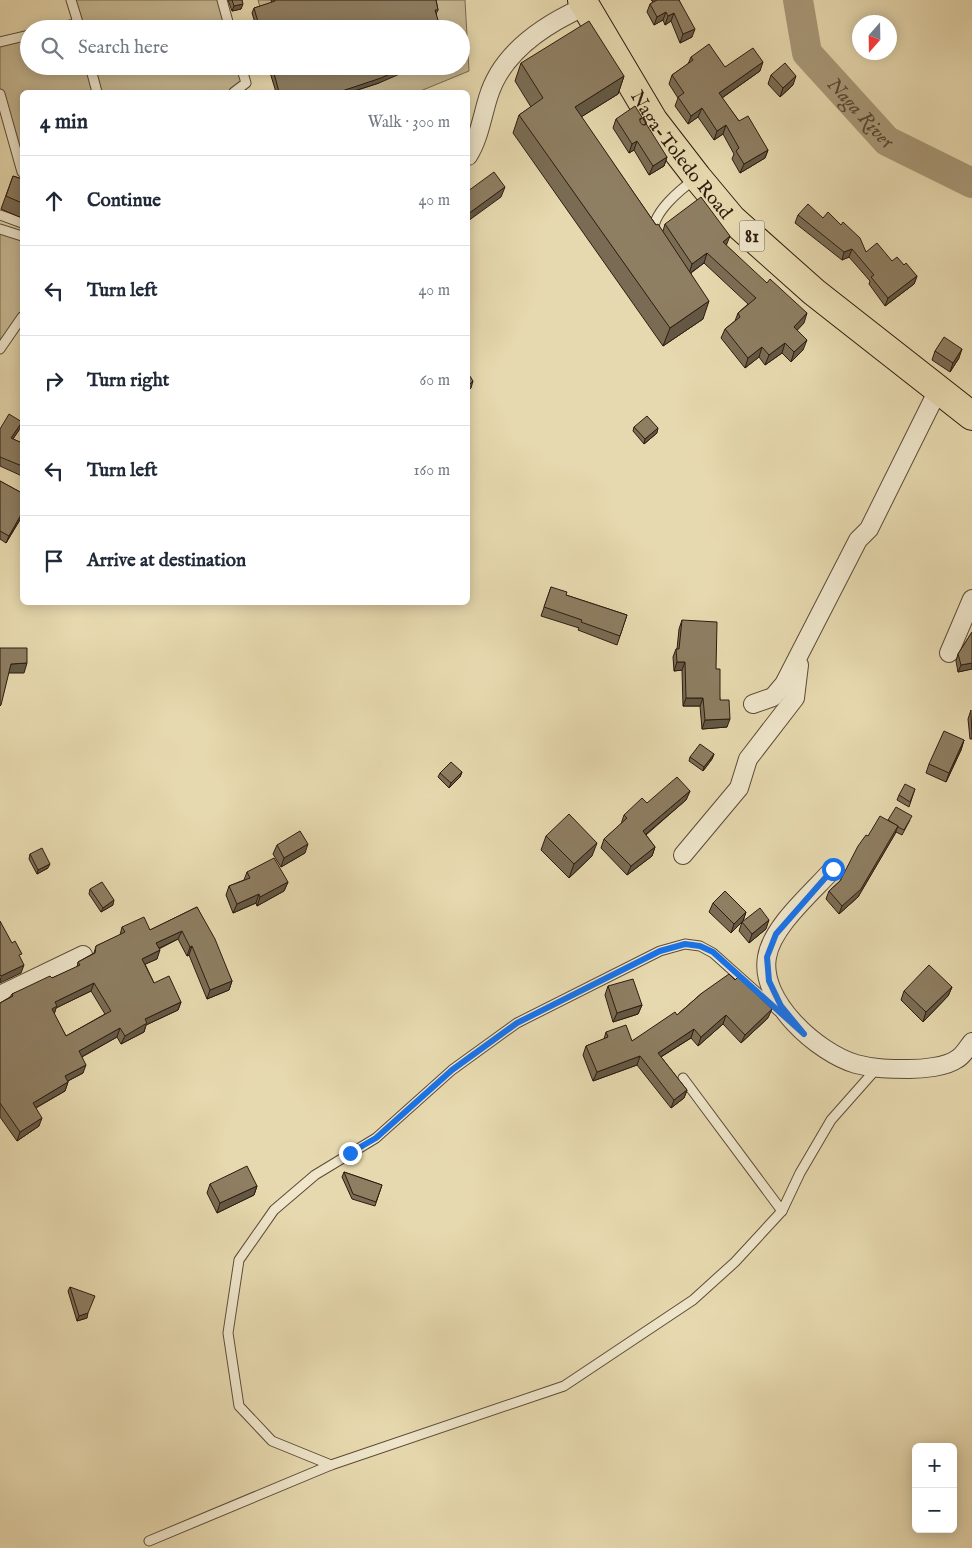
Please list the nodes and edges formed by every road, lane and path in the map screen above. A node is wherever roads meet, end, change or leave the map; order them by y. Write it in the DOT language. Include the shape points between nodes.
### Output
graph roads {
  1 [pos="71,0"];
  2 [pos="222,0"];
  3 [pos="584,3"];
  4 [pos="77,20"];
  5 [pos="228,20"];
  6 [pos="20,37"];
  7 [pos="0,42"];
  8 [pos="92,75"];
  9 [pos="244,75"];
  10 [pos="96,90"];
  11 [pos="236,90"];
  12 [pos="0,94"];
  13 [pos="470,151"];
  14 [pos="20,165"];
  15 [pos="697,178"];
  16 [pos="0,214"];
  17 [pos="20,221"];
  18 [pos="0,229"];
  19 [pos="20,235"];
  20 [pos="658,239"];
  21 [pos="20,319"];
  22 [pos="0,349"];
  23 [pos="938,390"];
  24 [pos="972,416"];
  25 [pos="972,598"];
  26 [pos="800,652"];
  27 [pos="949,653"];
  28 [pos="753,704"];
  29 [pos="683,855"];
  30 [pos="833,869"];
  31 [pos="83,955"];
  32 [pos="0,994"];
  33 [pos="804,1034"];
  34 [pos="972,1042"];
  35 [pos="877,1068"];
  36 [pos="683,1078"];
  37 [pos="782,1211"];
  38 [pos="331,1465"];
  39 [pos="149,1541"];
  1 -- 4 [label="lane"];
  2 -- 5 [label="lane"];
  3 -- 13 [label="street" via="508,59 488,96"];
  3 -- 15 [label="highway, Naga-Toledo Road / 81" via="654,120"];
  6 -- 7 [label="lane"];
  8 -- 10 [label="lane"];
  9 -- 11 [label="lane" via="246,82"];
  12 -- 14 [label="lane"];
  15 -- 20 [label="lane" via="676,192 655,222 653,232"];
  15 -- 23 [label="highway, Naga-Toledo Road / 81" via="732,219 814,292"];
  16 -- 17 [label="lane"];
  18 -- 19 [label="lane"];
  21 -- 22 [label="lane"];
  23 -- 24 [label="highway, Naga-Toledo Road / 81"];
  23 -- 26 [label="street" via="869,529 858,540"];
  25 -- 27 [label="street"];
  26 -- 28 [label="street" via="784,684 773,697"];
  26 -- 29 [label="street" via="795,698 748,760 739,788"];
  30 -- 33 [label="street" via="776,934 767,957 769,981 781,1006"];
  31 -- 32 [label="street"];
  33 -- 35 [label="street" via="824,1050 854,1064"];
  33 -- 38 [label="lane" via="713,952 685,944 660,951 517,1023 452,1070 376,1138 315,1175 274,1210 239,1260 228,1333 239,1406 272,1441"];
  34 -- 35 [label="street" via="957,1060 925,1069"];
  35 -- 37 [label="lane" via="831,1120"];
  36 -- 37 [label="lane"];
  37 -- 38 [label="lane" via="735,1262 693,1300 564,1386"];
  38 -- 39 [label="lane"];
}
